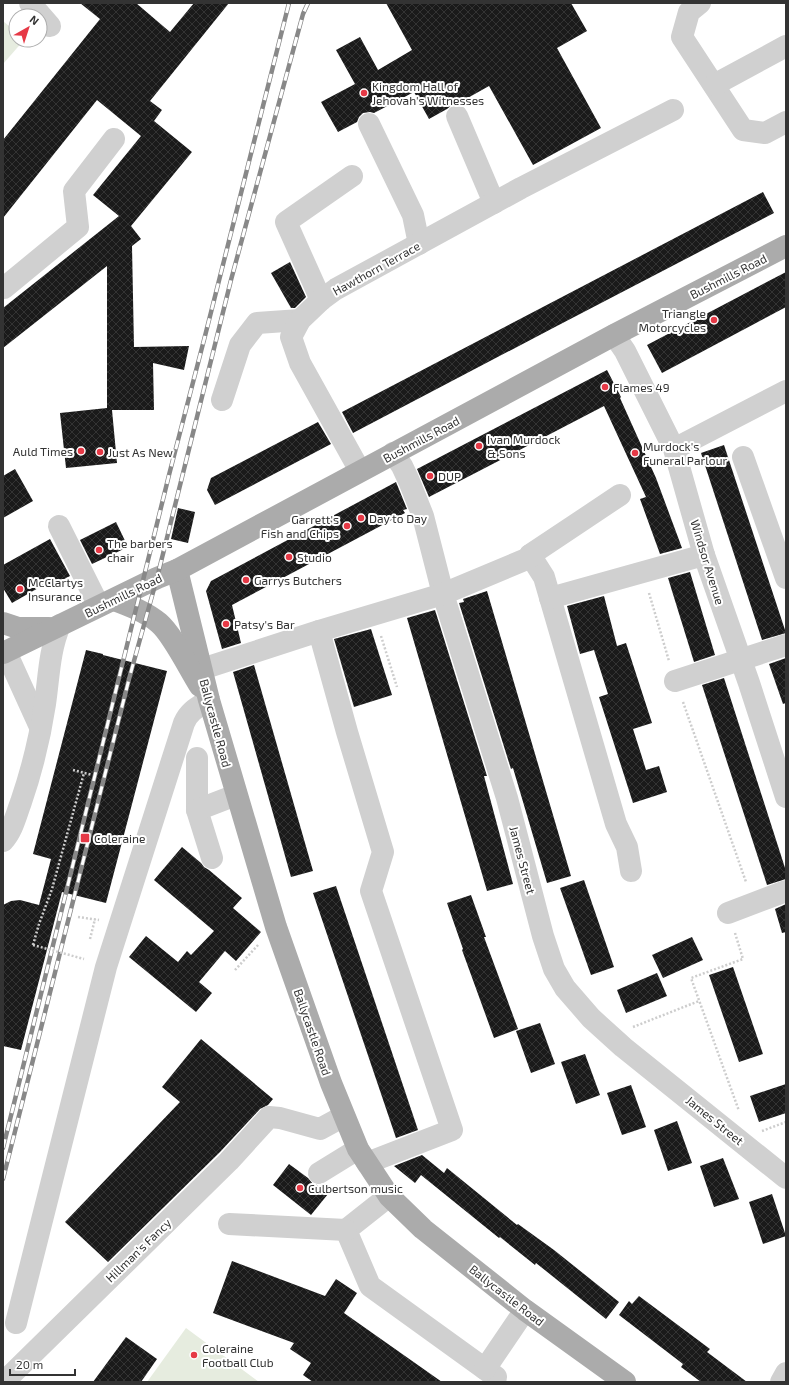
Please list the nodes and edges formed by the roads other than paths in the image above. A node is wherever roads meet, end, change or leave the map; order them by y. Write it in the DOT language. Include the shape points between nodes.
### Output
graph roads {
  1 [pos="30,3"];
  2 [pos="700,3"];
  3 [pos="50,26"];
  4 [pos="786,46"];
  5 [pos="714,85"];
  6 [pos="673,110"];
  7 [pos="457,116"];
  8 [pos="786,122"];
  9 [pos="369,124"];
  10 [pos="114,139"];
  11 [pos="352,176"];
  12 [pos="494,203"];
  13 [pos="419,244"];
  14 [pos="786,246"];
  15 [pos="3,288"];
  16 [pos="322,300"];
  17 [pos="300,320"];
  18 [pos="614,335"];
  19 [pos="786,391"];
  20 [pos="222,400"];
  21 [pos="674,449"];
  22 [pos="393,454"];
  23 [pos="743,457"];
  24 [pos="360,471"];
  25 [pos="620,495"];
  26 [pos="59,526"];
  27 [pos="530,555"];
  28 [pos="704,555"];
  29 [pos="177,570"];
  30 [pos="786,578"];
  31 [pos="442,594"];
  32 [pos="550,598"];
  33 [pos="107,603"];
  34 [pos="3,623"];
  35 [pos="57,627"];
  36 [pos="319,631"];
  37 [pos="786,645"];
  38 [pos="4,649"];
  39 [pos="740,660"];
  40 [pos="202,669"];
  41 [pos="675,681"];
  42 [pos="209,700"];
  43 [pos="40,727"];
  44 [pos="197,758"];
  45 [pos="236,796"];
  46 [pos="786,797"];
  47 [pos="197,810"];
  48 [pos="3,841"];
  49 [pos="212,858"];
  50 [pos="630,872"];
  51 [pos="786,891"];
  52 [pos="728,913"];
  53 [pos="344,1116"];
  54 [pos="363,1156"];
  55 [pos="319,1173"];
  56 [pos="786,1178"];
  57 [pos="389,1196"];
  58 [pos="229,1224"];
  59 [pos="346,1230"];
  60 [pos="525,1310"];
  61 [pos="16,1323"];
  62 [pos="786,1373"];
  63 [pos="6,1382"];
  64 [pos="625,1382"];
  65 [pos="781,1382"];
  1 -- 3 [label="street"];
  2 -- 5 [label="street" via="689,12 682,37"];
  4 -- 5 [label="street"];
  5 -- 8 [label="street" via="743,130 765,133"];
  6 -- 12 [label="street, Hawthorn Terrace"];
  7 -- 12 [label="street"];
  9 -- 13 [label="street" via="413,215"];
  10 -- 15 [label="street" via="74,191 78,227"];
  11 -- 16 [label="street" via="286,222"];
  12 -- 13 [label="street, Hawthorn Terrace"];
  13 -- 16 [label="street, Hawthorn Terrace" via="336,289"];
  14 -- 18 [label="main road, Bushmills Road"];
  16 -- 17 [label="street, Hawthorn Terrace"];
  17 -- 20 [label="street" via="257,323 240,345"];
  17 -- 24 [label="street, Hawthorn Terrace" via="291,337 300,364"];
  18 -- 21 [label="street, Windsor Avenue" via="625,351"];
  18 -- 22 [label="main road, Bushmills Road"];
  19 -- 21 [label="street"];
  21 -- 28 [label="street, Windsor Avenue"];
  22 -- 24 [label="main road, Bushmills Road"];
  22 -- 31 [label="street, James Street" via="410,480 423,516"];
  23 -- 30 [label="street"];
  24 -- 29 [label="main road, Bushmills Road"];
  25 -- 27 [label="street"];
  26 -- 33 [label="street"];
  27 -- 31 [label="street" via="529,558"];
  27 -- 32 [label="street" via="544,578"];
  28 -- 32 [label="street"];
  28 -- 39 [label="street, Windsor Avenue"];
  29 -- 33 [label="main road, Bushmills Road"];
  29 -- 40 [label="main road, Ballycastle Road"];
  31 -- 36 [label="street"];
  31 -- 56 [label="street, James Street" via="506,798 541,928 554,969 565,988 611,1036"];
  32 -- 50 [label="street" via="616,824 627,847"];
  33 -- 35 [label="main road, Bushmills Road"];
  33 -- 42 [label="main road" via="136,609 159,623"];
  34 -- 35 [label="main road, Bushmills Road" via="18,628"];
  35 -- 38 [label="main road, Bushmills Road"];
  35 -- 43 [label="street"];
  36 -- 40 [label="street"];
  36 -- 54 [label="street" via="383,852 371,891 452,1130"];
  37 -- 39 [label="street"];
  38 -- 43 [label="street"];
  39 -- 41 [label="street"];
  39 -- 46 [label="street, Windsor Avenue"];
  40 -- 42 [label="main road, Ballycastle Road"];
  42 -- 45 [label="main road, Ballycastle Road"];
  42 -- 61 [label="street" via="187,715 106,967"];
  43 -- 48 [label="street" via="31,772 14,820"];
  44 -- 47 [label="street"];
  45 -- 47 [label="street"];
  45 -- 53 [label="main road, Ballycastle Road" via="276,927"];
  47 -- 49 [label="street"];
  51 -- 52 [label="street"];
  53 -- 54 [label="main road, Ballycastle Road"];
  53 -- 63 [label="street, Hillman's Fancy" via="320,1129 269,1117 229,1161"];
  54 -- 55 [label="street"];
  54 -- 57 [label="main road, Ballycastle Road"];
  57 -- 59 [label="street"];
  57 -- 60 [label="main road, Ballycastle Road" via="423,1229"];
  58 -- 59 [label="street"];
  59 -- 60 [label="street" via="370,1286 490,1373"];
  60 -- 64 [label="main road, Ballycastle Road"];
  62 -- 65 [label="street"];
}
